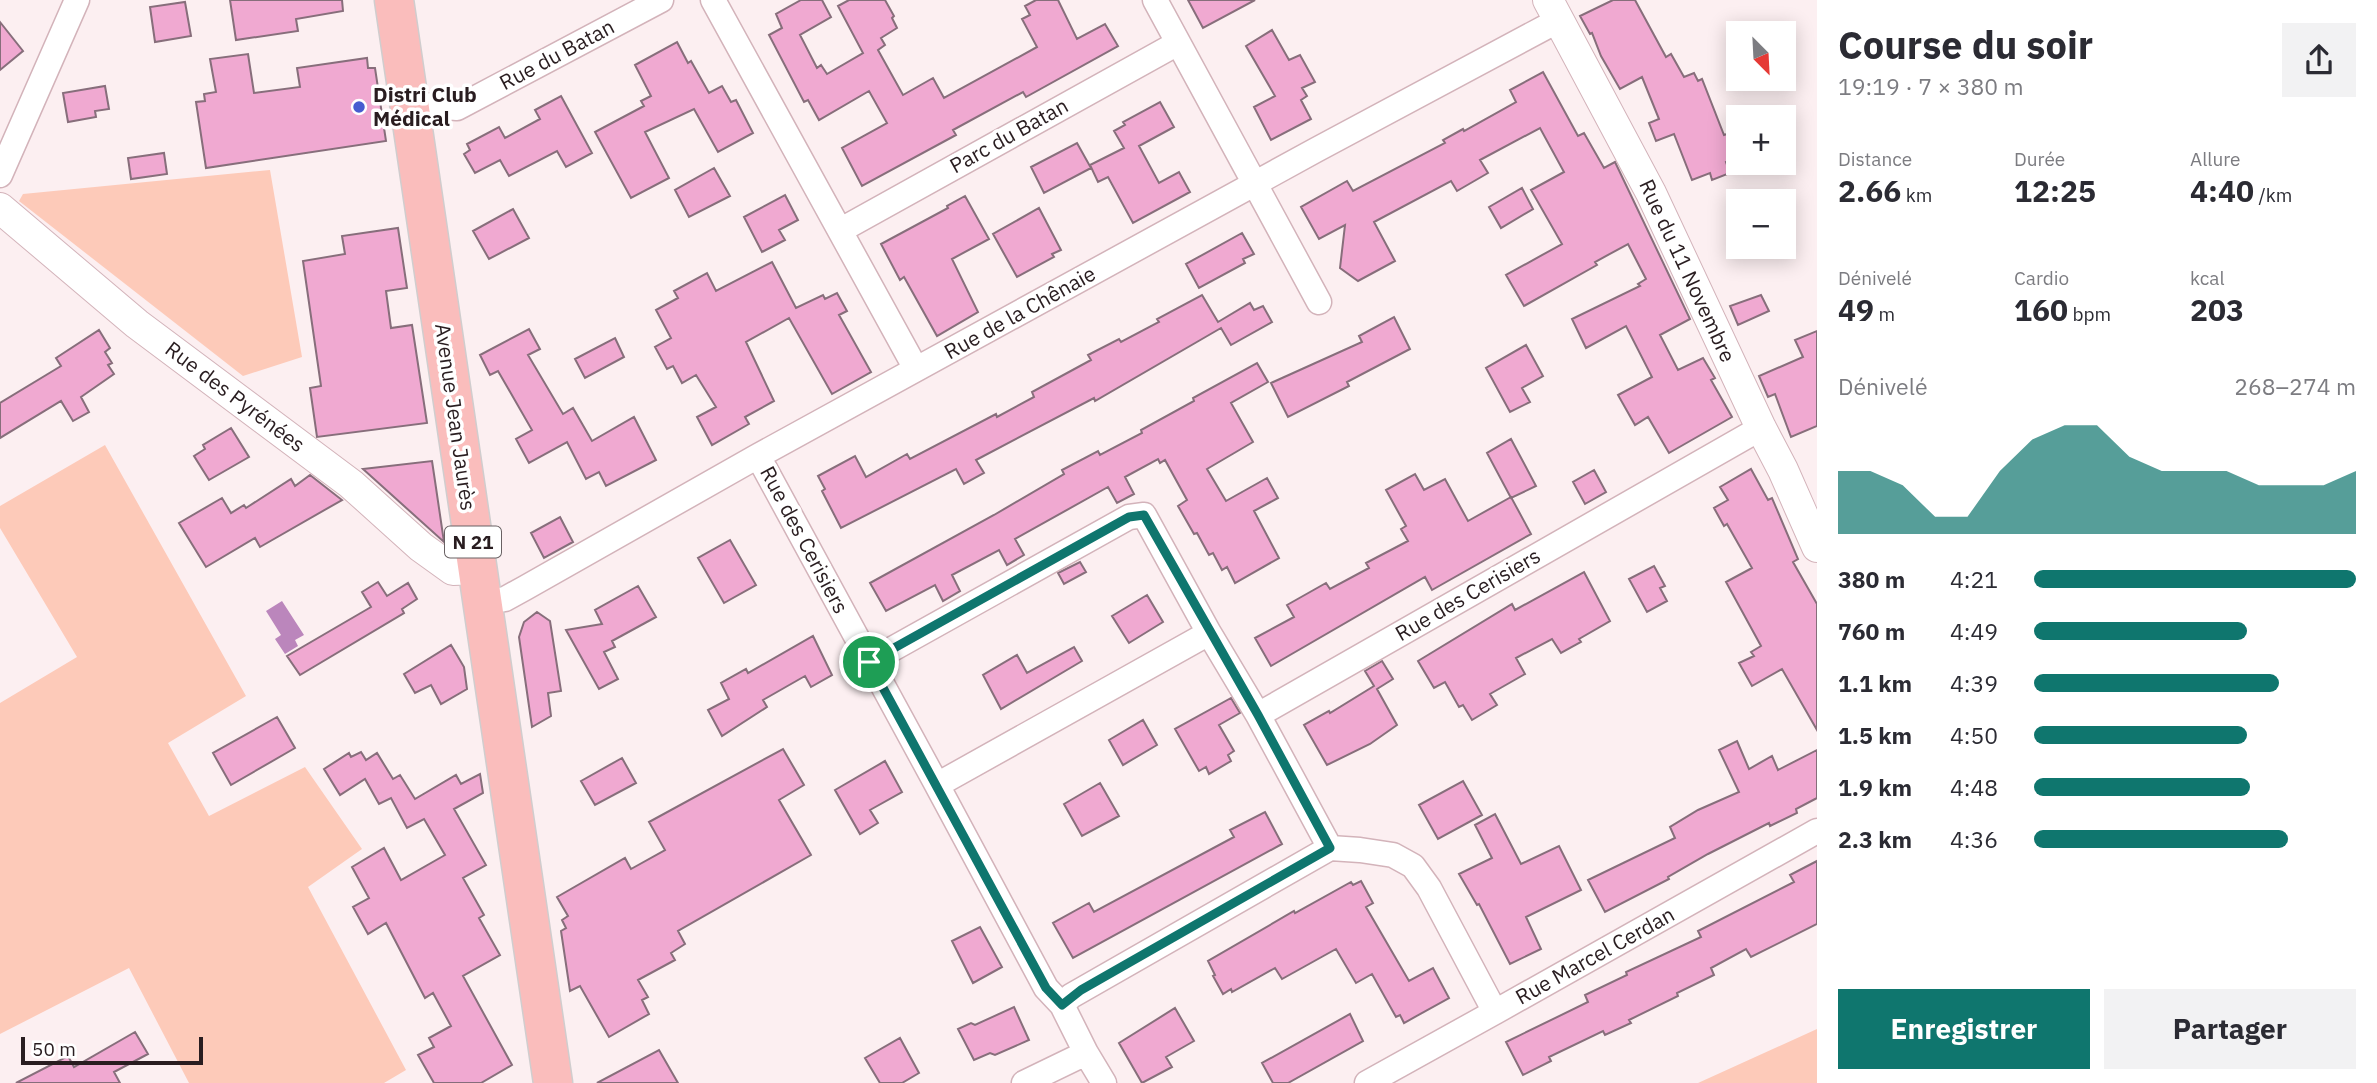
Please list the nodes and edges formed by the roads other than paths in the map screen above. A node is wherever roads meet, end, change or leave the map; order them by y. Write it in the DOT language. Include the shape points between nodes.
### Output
graph roads {
  1 [pos="77,0"];
  2 [pos="394,0"];
  3 [pos="661,0"];
  4 [pos="713,0"];
  5 [pos="1155,0"];
  6 [pos="1554,10"];
  7 [pos="1178,43"];
  8 [pos="410,104"];
  9 [pos="0,175"];
  10 [pos="1255,184"];
  11 [pos="0,208"];
  12 [pos="841,230"];
  13 [pos="1319,302"];
  14 [pos="916,369"];
  15 [pos="1761,428"];
  16 [pos="758,456"];
  17 [pos="1817,547"];
  18 [pos="479,586"];
  19 [pos="1209,633"];
  20 [pos="869,662"];
  21 [pos="1258,715"];
  22 [pos="937,785"];
  23 [pos="1817,831"];
  24 [pos="1330,848"];
  25 [pos="1062,1005"];
  26 [pos="1495,1012"];
  27 [pos="1086,1053"];
  28 [pos="553,1083"];
  29 [pos="1024,1083"];
  30 [pos="1104,1083"];
  31 [pos="1367,1083"];
  1 -- 9 [label="street"];
  2 -- 8 [label="main road, Avenue Jean Jaurès / N 21"];
  3 -- 8 [label="street, Rue du Batan" via="457,108"];
  4 -- 12 [label="street"];
  5 -- 7 [label="street"];
  6 -- 10 [label="street, Rue de la Chênaie"];
  6 -- 15 [label="street, Rue du 11 Novembre" via="1651,192"];
  7 -- 10 [label="street"];
  7 -- 12 [label="street, Parc du Batan"];
  8 -- 18 [label="main road, Avenue Jean Jaurès / N 21"];
  10 -- 13 [label="street"];
  10 -- 14 [label="street, Rue de la Chênaie"];
  11 -- 18 [label="street, Rue des Pyrénées" via="137,324 351,484 421,547"];
  12 -- 14 [label="street"];
  14 -- 16 [label="street, Rue de la Chênaie"];
  15 -- 17 [label="street, Rue du 11 Novembre"];
  15 -- 21 [label="street, Rue des Cerisiers"];
  16 -- 18 [label="street, Rue de la Chênaie" via="505,599"];
  16 -- 20 [label="street, Rue des Cerisiers"];
  18 -- 28 [label="main road, Avenue Jean Jaurès / N 21"];
  19 -- 20 [label="street" via="1144,515 1129,517"];
  19 -- 21 [label="street"];
  19 -- 22 [label="street"];
  20 -- 22 [label="street, Rue des Cerisiers"];
  21 -- 24 [label="street"];
  22 -- 25 [label="street, Rue des Cerisiers" via="1046,988"];
  23 -- 26 [label="street, Rue Marcel Cerdan"];
  24 -- 25 [label="street"];
  24 -- 26 [label="street, Rue Marcel Cerdan" via="1393,855 1413,866"];
  25 -- 27 [label="street"];
  26 -- 31 [label="street"];
  27 -- 29 [label="street"];
  27 -- 30 [label="street"];
}
